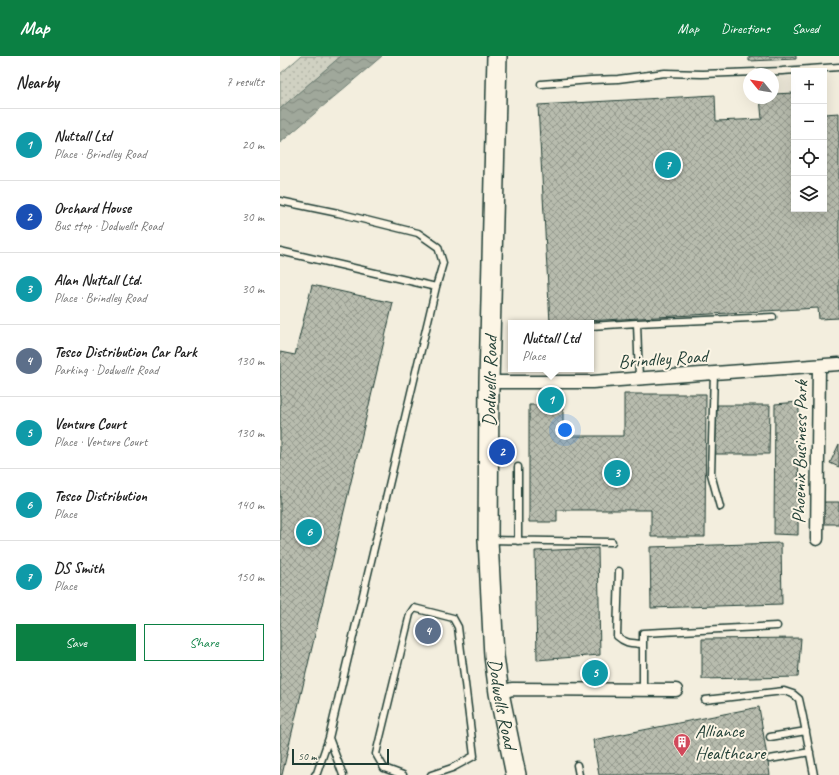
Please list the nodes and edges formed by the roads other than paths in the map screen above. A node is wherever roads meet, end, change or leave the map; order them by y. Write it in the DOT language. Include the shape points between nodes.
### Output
graph roads {
  1 [pos="497,56"];
  2 [pos="839,67"];
  3 [pos="541,84"];
  4 [pos="280,202"];
  5 [pos="280,251"];
  6 [pos="436,287"];
  7 [pos="773,317"];
  8 [pos="637,323"];
  9 [pos="594,326"];
  10 [pos="839,364"];
  11 [pos="819,366"];
  12 [pos="714,373"];
  13 [pos="639,379"];
  14 [pos="489,382"];
  15 [pos="518,468"];
  16 [pos="720,507"];
  17 [pos="817,538"];
  18 [pos="488,540"];
  19 [pos="518,541"];
  20 [pos="612,542"];
  21 [pos="619,571"];
  22 [pos="777,626"];
  23 [pos="643,644"];
  24 [pos="643,690"];
  25 [pos="676,690"];
  26 [pos="499,693"];
  27 [pos="704,700"];
  28 [pos="806,731"];
  29 [pos="770,736"];
  30 [pos="329,738"];
  31 [pos="810,752"];
  32 [pos="770,758"];
  33 [pos="578,765"];
  34 [pos="453,772"];
  35 [pos="315,775"];
  36 [pos="343,775"];
  37 [pos="402,775"];
  38 [pos="431,775"];
  39 [pos="516,775"];
  40 [pos="579,775"];
  41 [pos="814,775"];
  1 -- 14 [label="main road, Dodwells Road"];
  2 -- 3 [label="lane" via="702,74 665,73"];
  4 -- 6 [label="lane" via="418,233 438,247 443,263"];
  5 -- 6 [label="lane"];
  6 -- 30 [label="lane"];
  7 -- 8 [label="lane"];
  8 -- 9 [label="lane"];
  8 -- 13 [label="lane"];
  10 -- 11 [label="street, Brindley Road"];
  11 -- 12 [label="street, Brindley Road"];
  11 -- 17 [label="street, Phoenix Business Park"];
  12 -- 13 [label="street, Brindley Road"];
  12 -- 16 [label="lane" via="711,474"];
  13 -- 14 [label="street, Brindley Road" via="592,382"];
  14 -- 18 [label="main road, Dodwells Road"];
  15 -- 19 [label="lane"];
  18 -- 19 [label="lane"];
  18 -- 26 [label="main road, Dodwells Road" via="494,656"];
  19 -- 20 [label="lane"];
  21 -- 23 [label="lane" via="617,636 623,642"];
  22 -- 23 [label="lane" via="643,633"];
  23 -- 24 [label="lane"];
  24 -- 25 [label="street"];
  24 -- 26 [label="street" via="512,689"];
  26 -- 39 [label="main road, Dodwells Road"];
  27 -- 28 [label="lane" via="784,691 798,699"];
  28 -- 29 [label="lane"];
  28 -- 31 [label="lane"];
  30 -- 35 [label="lane"];
  30 -- 36 [label="lane"];
  31 -- 32 [label="lane"];
  31 -- 41 [label="lane"];
  33 -- 40 [label="lane"];
  34 -- 37 [label="lane" via="474,756 458,627 453,618 414,608 410,614 376,754 384,768"];
  34 -- 38 [label="lane"];
}
